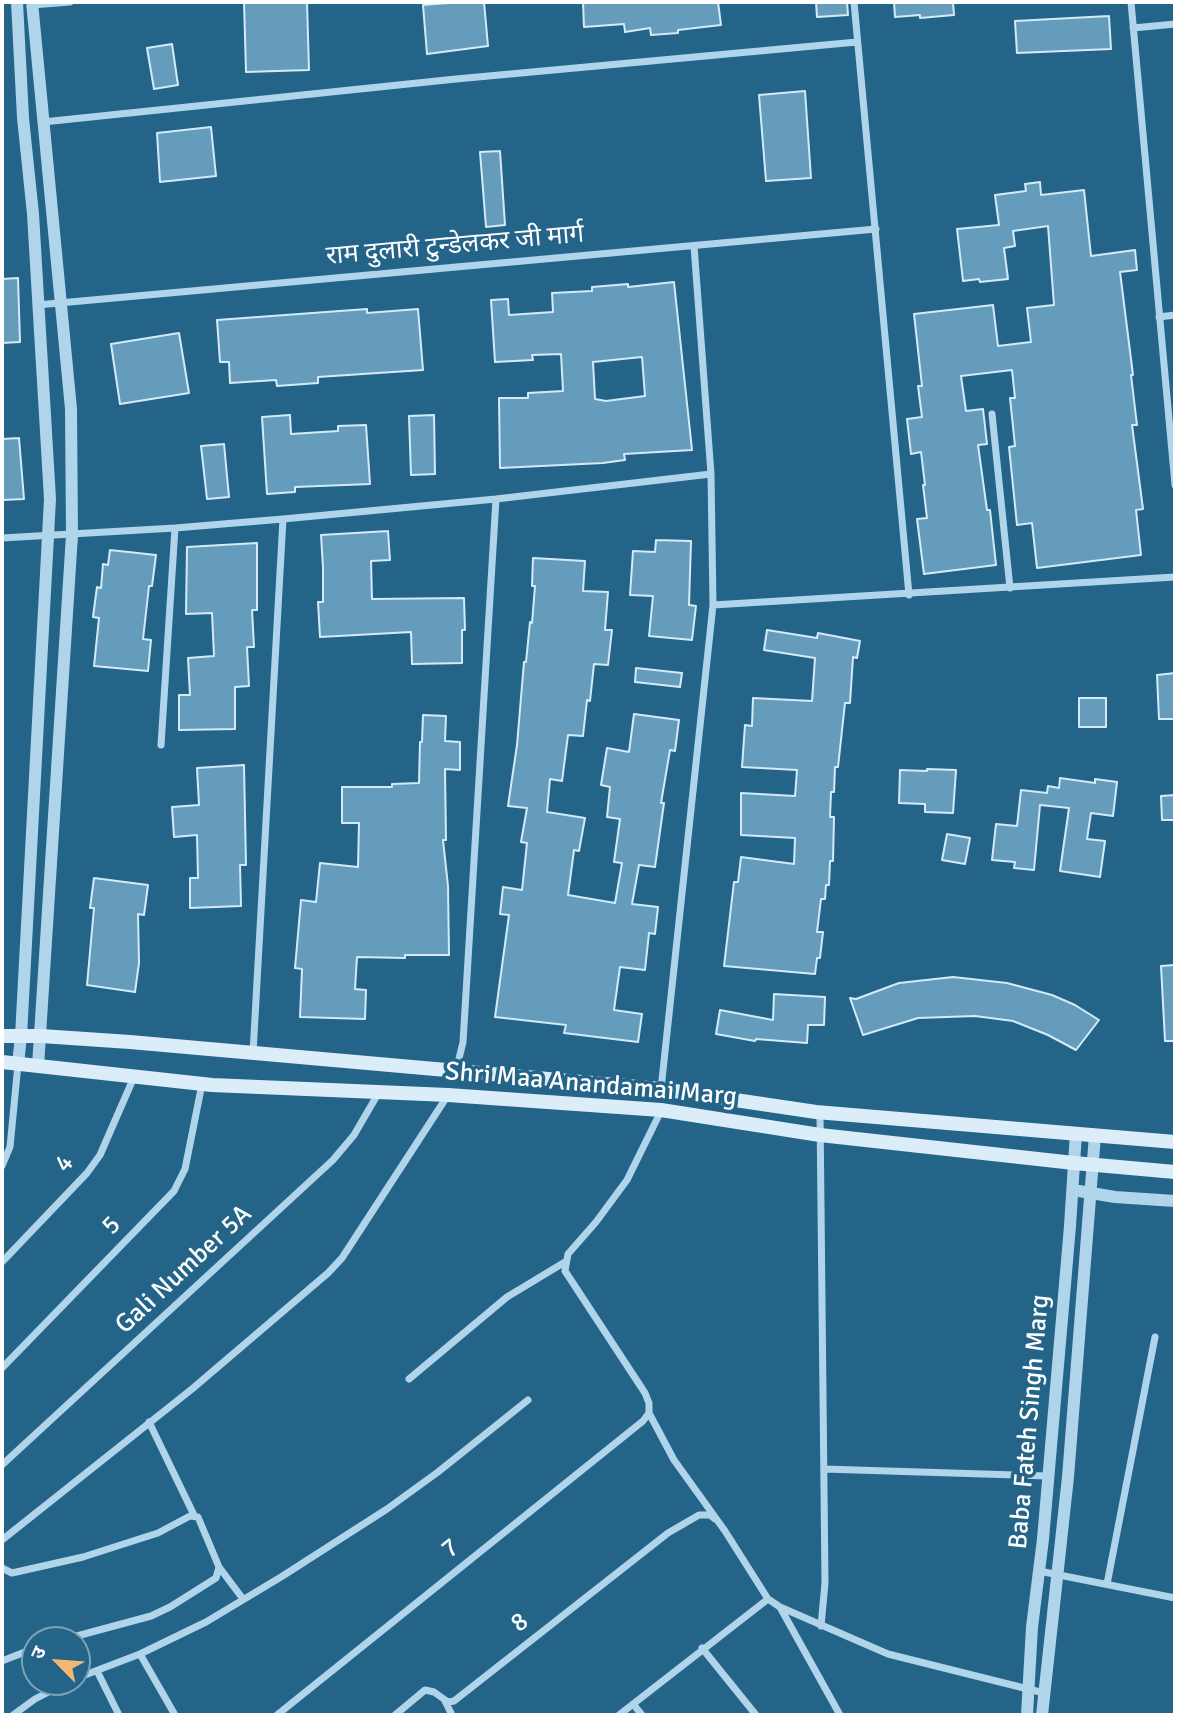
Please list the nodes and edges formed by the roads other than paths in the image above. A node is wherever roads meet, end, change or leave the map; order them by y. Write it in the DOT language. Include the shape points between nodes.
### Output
graph roads {
  1 [pos="17,2"];
  2 [pos="70,2"];
  3 [pos="854,2"];
  4 [pos="1131,2"];
  5 [pos="32,3"];
  6 [pos="1175,24"];
  7 [pos="1133,28"];
  8 [pos="857,42"];
  9 [pos="43,122"];
  10 [pos="876,229"];
  11 [pos="694,246"];
  12 [pos="60,303"];
  13 [pos="37,305"];
  14 [pos="1175,315"];
  15 [pos="1159,317"];
  16 [pos="992,414"];
  17 [pos="710,474"];
  18 [pos="1175,485"];
  19 [pos="496,499"];
  20 [pos="283,519"];
  21 [pos="175,528"];
  22 [pos="72,534"];
  23 [pos="50,536"];
  24 [pos="2,538"];
  25 [pos="1175,577"];
  26 [pos="1010,588"];
  27 [pos="909,595"];
  28 [pos="713,606"];
  29 [pos="161,745"];
  30 [pos="8,1035"];
  31 [pos="41,1036"];
  32 [pos="253,1053"];
  33 [pos="2,1062"];
  34 [pos="18,1064"];
  35 [pos="38,1066"];
  36 [pos="456,1071"];
  37 [pos="134,1077"];
  38 [pos="202,1084"];
  39 [pos="661,1089"];
  40 [pos="379,1092"];
  41 [pos="448,1094"];
  42 [pos="661,1110"];
  43 [pos="821,1113"];
  44 [pos="1076,1133"];
  45 [pos="820,1135"];
  46 [pos="1095,1135"];
  47 [pos="1175,1142"];
  48 [pos="1074,1163"];
  49 [pos="1093,1165"];
  50 [pos="2,1166"];
  51 [pos="1175,1172"];
  52 [pos="1073,1191"];
  53 [pos="1091,1194"];
  54 [pos="1175,1200"];
  55 [pos="2,1262"];
  56 [pos="565,1262"];
  57 [pos="1156,1338"];
  58 [pos="2,1368"];
  59 [pos="409,1379"];
  60 [pos="528,1400"];
  61 [pos="649,1413"];
  62 [pos="149,1422"];
  63 [pos="2,1465"];
  64 [pos="824,1469"];
  65 [pos="1047,1476"];
  66 [pos="194,1515"];
  67 [pos="718,1521"];
  68 [pos="2,1540"];
  69 [pos="219,1567"];
  70 [pos="2,1568"];
  71 [pos="1039,1571"];
  72 [pos="1058,1573"];
  73 [pos="1107,1584"];
  74 [pos="1175,1598"];
  75 [pos="243,1599"];
  76 [pos="768,1599"];
  77 [pos="780,1608"];
  78 [pos="821,1626"];
  79 [pos="91,1632"];
  80 [pos="702,1648"];
  81 [pos="21,1654"];
  82 [pos="140,1654"];
  83 [pos="2,1661"];
  84 [pos="97,1671"];
  85 [pos="91,1673"];
  86 [pos="1029,1689"];
  87 [pos="1044,1693"];
  88 [pos="41,1696"];
  89 [pos="445,1700"];
  90 [pos="634,1704"];
  91 [pos="13,1715"];
  92 [pos="119,1715"];
  93 [pos="175,1715"];
  94 [pos="276,1715"];
  95 [pos="395,1715"];
  96 [pos="452,1715"];
  97 [pos="619,1715"];
  98 [pos="642,1715"];
  99 [pos="756,1715"];
  100 [pos="840,1715"];
  101 [pos="1027,1715"];
  102 [pos="1042,1715"];
  1 -- 13 [label="street"];
  2 -- 5 [label="street"];
  3 -- 8 [label="street"];
  4 -- 7 [label="street"];
  5 -- 9 [label="street"];
  6 -- 7 [label="street"];
  7 -- 15 [label="street"];
  8 -- 9 [label="street"];
  8 -- 10 [label="street"];
  9 -- 12 [label="street"];
  10 -- 11 [label="street, राम दुलारी टुन्डेलकर जी मार्ग"];
  10 -- 27 [label="street"];
  11 -- 12 [label="street, राम दुलारी टुन्डेलकर जी मार्ग"];
  11 -- 17 [label="street"];
  12 -- 13 [label="street, राम दुलारी टुन्डेलकर जी मार्ग"];
  12 -- 22 [label="street" via="71,410"];
  13 -- 23 [label="street"];
  14 -- 15 [label="street"];
  15 -- 18 [label="street"];
  16 -- 26 [label="street"];
  17 -- 19 [label="street"];
  17 -- 28 [label="street"];
  19 -- 20 [label="street"];
  19 -- 36 [label="street" via="463,1042"];
  20 -- 21 [label="street"];
  20 -- 32 [label="street"];
  21 -- 22 [label="street"];
  21 -- 29 [label="street"];
  22 -- 23 [label="street"];
  22 -- 31 [label="street"];
  23 -- 24 [label="street"];
  23 -- 30 [label="street"];
  25 -- 26 [label="street"];
  26 -- 27 [label="street"];
  27 -- 28 [label="street"];
  28 -- 39 [label="street"];
  30 -- 31 [label="main road, Shri Maa Anandamai Marg"];
  30 -- 34 [label="street"];
  31 -- 32 [label="main road, Shri Maa Anandamai Marg"];
  31 -- 35 [label="street"];
  32 -- 36 [label="main road, Shri Maa Anandamai Marg"];
  33 -- 34 [label="main road, Shri Maa Anandamai Marg"];
  34 -- 35 [label="main road, Shri Maa Anandamai Marg"];
  34 -- 50 [label="street" via="10,1147"];
  35 -- 37 [label="main road, Shri Maa Anandamai Marg"];
  36 -- 39 [label="main road, Shri Maa Anandamai Marg"];
  37 -- 38 [label="main road, Shri Maa Anandamai Marg"];
  37 -- 55 [label="street, 4" via="100,1155"];
  38 -- 40 [label="main road, Shri Maa Anandamai Marg"];
  38 -- 58 [label="street, 5" via="185,1169 174,1191"];
  39 -- 43 [label="main road, Shri Maa Anandamai Marg"];
  40 -- 41 [label="main road, Shri Maa Anandamai Marg"];
  40 -- 63 [label="street, Gali Number 5A" via="333,1160"];
  41 -- 42 [label="main road, Shri Maa Anandamai Marg"];
  41 -- 62 [label="street" via="342,1258"];
  42 -- 45 [label="main road, Shri Maa Anandamai Marg"];
  42 -- 56 [label="street" via="627,1180"];
  43 -- 44 [label="main road, Shri Maa Anandamai Marg"];
  43 -- 45 [label="street"];
  44 -- 46 [label="main road, Shri Maa Anandamai Marg"];
  44 -- 48 [label="street, Baba Fateh Singh Marg"];
  45 -- 48 [label="main road, Shri Maa Anandamai Marg"];
  45 -- 64 [label="street"];
  46 -- 47 [label="main road, Shri Maa Anandamai Marg"];
  46 -- 49 [label="street, Baba Fateh Singh Marg"];
  48 -- 49 [label="main road, Shri Maa Anandamai Marg"];
  48 -- 52 [label="street, Baba Fateh Singh Marg"];
  49 -- 51 [label="main road, Shri Maa Anandamai Marg"];
  49 -- 53 [label="street, Baba Fateh Singh Marg"];
  52 -- 53 [label="street"];
  52 -- 65 [label="street, Baba Fateh Singh Marg"];
  53 -- 54 [label="street"];
  53 -- 72 [label="street, Baba Fateh Singh Marg"];
  56 -- 59 [label="street" via="506,1297"];
  56 -- 61 [label="street" via="565,1270 645,1393"];
  57 -- 73 [label="street"];
  60 -- 75 [label="street" via="387,1509"];
  61 -- 67 [label="street" via="674,1460"];
  61 -- 94 [label="street, 7"];
  62 -- 66 [label="street"];
  62 -- 68 [label="street"];
  64 -- 65 [label="street"];
  64 -- 78 [label="street"];
  65 -- 71 [label="street, Baba Fateh Singh Marg"];
  66 -- 69 [label="street" via="202,1523"];
  66 -- 70 [label="street" via="158,1533 83,1557 12,1573"];
  67 -- 76 [label="street"];
  67 -- 89 [label="street, 8" via="699,1515 668,1533 454,1701"];
  69 -- 75 [label="street"];
  69 -- 79 [label="street" via="216,1578 170,1607"];
  71 -- 72 [label="street"];
  71 -- 86 [label="street, Baba Fateh Singh Marg"];
  72 -- 73 [label="street"];
  72 -- 87 [label="street, Baba Fateh Singh Marg"];
  73 -- 74 [label="street"];
  75 -- 82 [label="street"];
  76 -- 77 [label="street"];
  76 -- 80 [label="street"];
  77 -- 78 [label="street"];
  77 -- 100 [label="street"];
  78 -- 86 [label="street" via="888,1654"];
  80 -- 90 [label="street"];
  80 -- 99 [label="street"];
  81 -- 83 [label="street"];
  82 -- 84 [label="street"];
  82 -- 93 [label="street"];
  84 -- 85 [label="street"];
  84 -- 92 [label="street"];
  86 -- 87 [label="street"];
  86 -- 101 [label="street, Baba Fateh Singh Marg"];
  87 -- 102 [label="street, Baba Fateh Singh Marg"];
  88 -- 91 [label="street"];
  89 -- 95 [label="street" via="425,1690"];
  89 -- 96 [label="street"];
  90 -- 97 [label="street"];
  90 -- 98 [label="street"];
}
